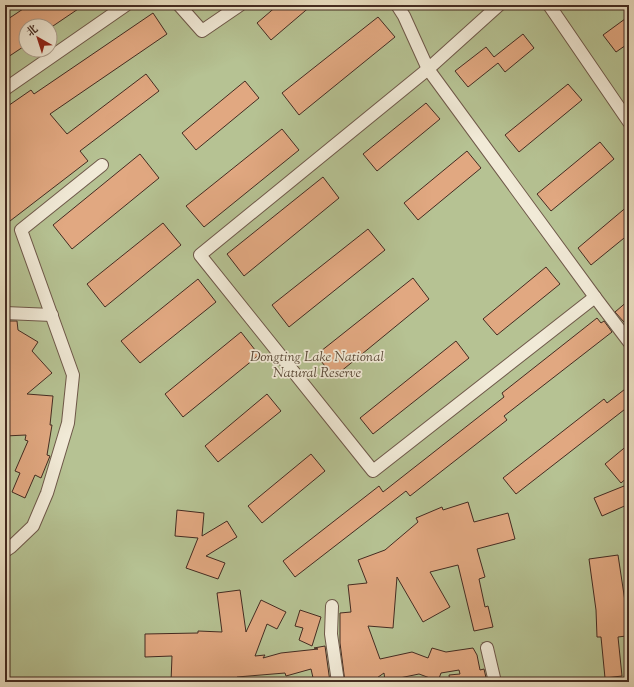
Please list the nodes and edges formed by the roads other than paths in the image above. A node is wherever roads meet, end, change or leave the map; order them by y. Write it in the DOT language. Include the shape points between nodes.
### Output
graph roads {
  1 [pos="126,5"];
  2 [pos="179,5"];
  3 [pos="240,5"];
  4 [pos="397,5"];
  5 [pos="499,5"];
  6 [pos="549,5"];
  7 [pos="428,69"];
  8 [pos="5,89"];
  9 [pos="629,122"];
  10 [pos="102,165"];
  11 [pos="595,297"];
  12 [pos="5,313"];
  13 [pos="52,315"];
  14 [pos="629,342"];
  15 [pos="5,551"];
  16 [pos="332,606"];
  17 [pos="487,648"];
  18 [pos="338,682"];
  19 [pos="495,682"];
  1 -- 8 [label="street"];
  2 -- 3 [label="street" via="202,31"];
  4 -- 7 [label="street"];
  5 -- 7 [label="street"];
  6 -- 9 [label="street"];
  7 -- 11 [label="street"];
  7 -- 11 [label="street" via="200,255 373,471"];
  10 -- 13 [label="street" via="21,230"];
  11 -- 14 [label="street"];
  12 -- 13 [label="street"];
  13 -- 15 [label="street" via="73,375 68,422 47,493 33,526"];
  16 -- 18 [label="street" via="331,634"];
  17 -- 19 [label="street"];
}
